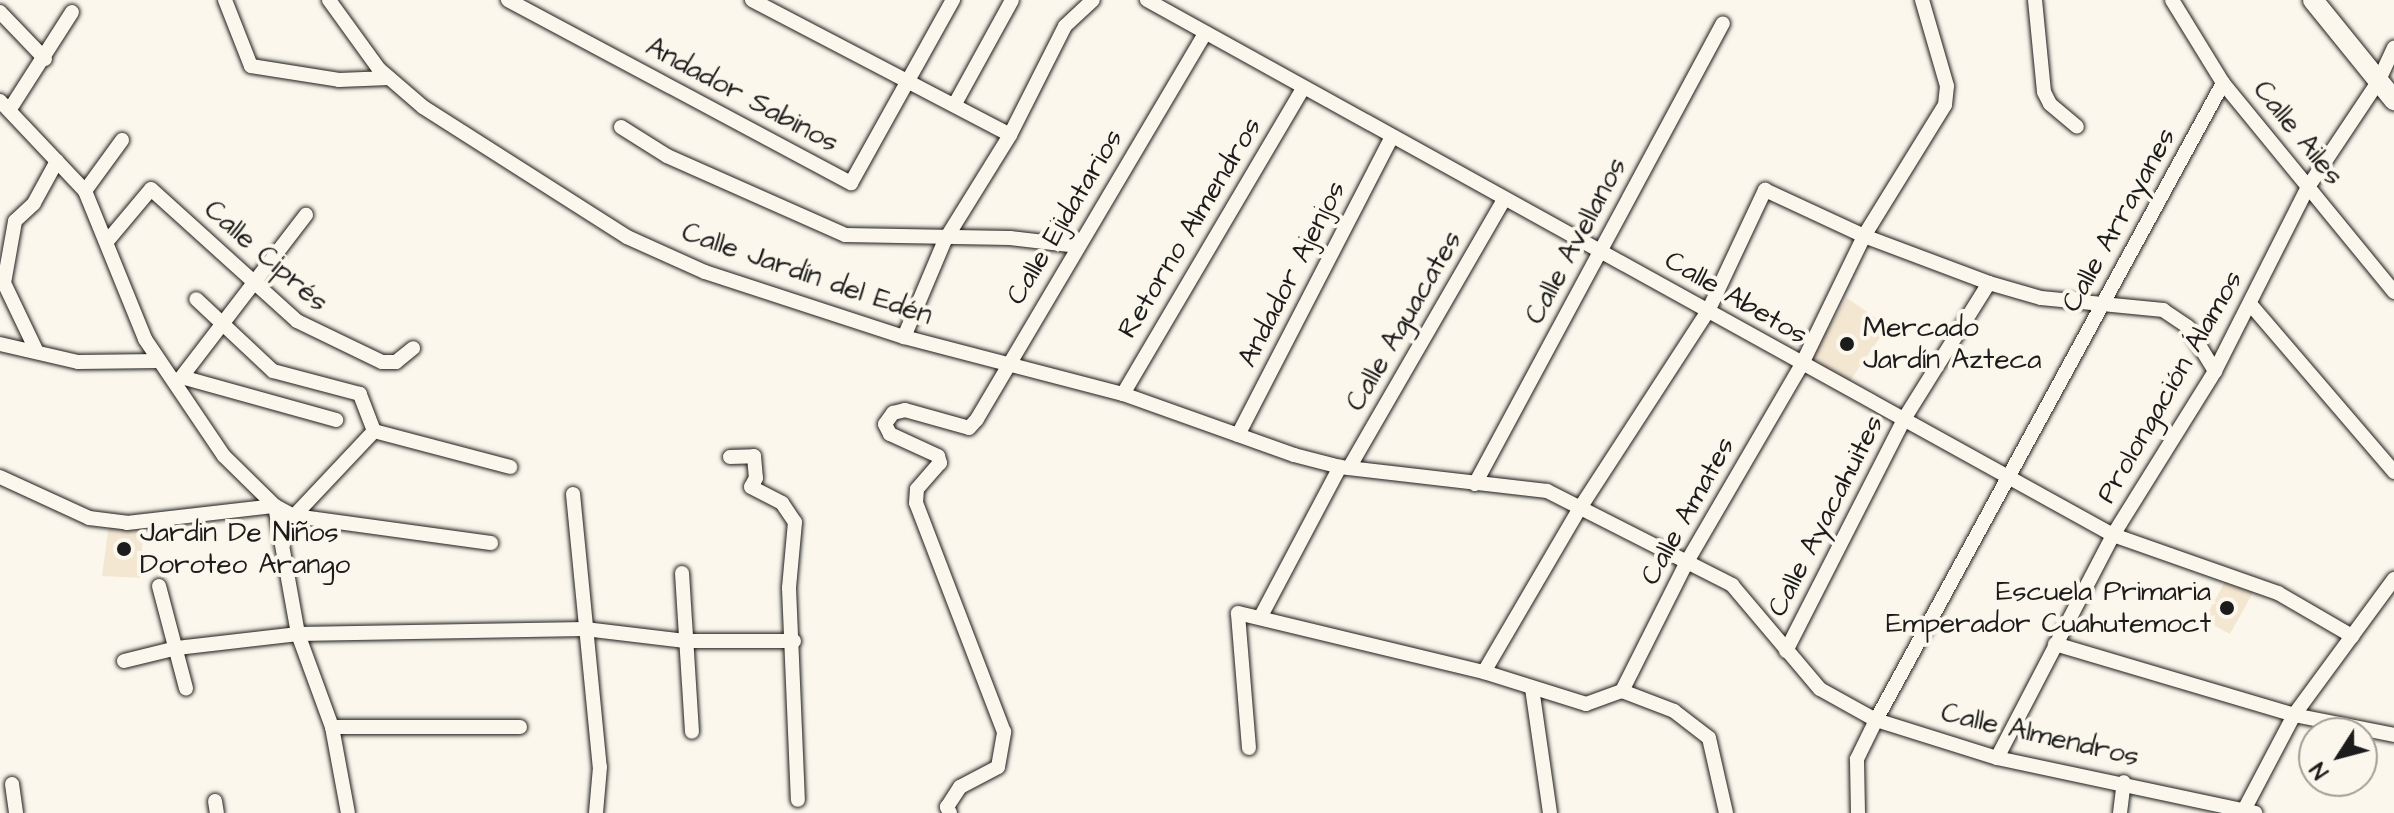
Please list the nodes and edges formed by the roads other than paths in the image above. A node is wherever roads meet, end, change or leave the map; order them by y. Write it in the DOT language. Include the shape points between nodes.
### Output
graph roads {
  1 [pos="225,0"];
  2 [pos="329,0"];
  3 [pos="508,0"];
  4 [pos="752,0"];
  5 [pos="953,0"];
  6 [pos="1012,0"];
  7 [pos="1093,0"];
  8 [pos="1147,0"];
  9 [pos="1922,0"];
  10 [pos="2035,0"];
  11 [pos="2172,0"];
  12 [pos="2313,0"];
  13 [pos="0,12"];
  14 [pos="72,12"];
  15 [pos="1723,23"];
  16 [pos="1205,34"];
  17 [pos="2394,48"];
  18 [pos="45,59"];
  19 [pos="389,78"];
  20 [pos="910,79"];
  21 [pos="2378,82"];
  22 [pos="2223,83"];
  23 [pos="1303,89"];
  24 [pos="2394,100"];
  25 [pos="956,102"];
  26 [pos="5,105"];
  27 [pos="621,127"];
  28 [pos="2077,127"];
  29 [pos="1010,135"];
  30 [pos="1392,137"];
  31 [pos="122,140"];
  32 [pos="57,161"];
  33 [pos="2308,187"];
  34 [pos="85,191"];
  35 [pos="1504,200"];
  36 [pos="306,215"];
  37 [pos="1864,236"];
  38 [pos="109,239"];
  39 [pos="945,240"];
  40 [pos="1079,246"];
  41 [pos="1600,252"];
  42 [pos="1989,283"];
  43 [pos="256,284"];
  44 [pos="2394,292"];
  45 [pos="196,299"];
  46 [pos="2102,303"];
  47 [pos="2251,305"];
  48 [pos="1709,309"];
  49 [pos="223,322"];
  50 [pos="904,337"];
  51 [pos="0,344"];
  52 [pos="413,348"];
  53 [pos="36,350"];
  54 [pos="159,361"];
  55 [pos="1005,365"];
  56 [pos="1801,366"];
  57 [pos="2215,371"];
  58 [pos="181,380"];
  59 [pos="1123,394"];
  60 [pos="1904,419"];
  61 [pos="336,420"];
  62 [pos="374,431"];
  63 [pos="1238,435"];
  64 [pos="730,457"];
  65 [pos="510,467"];
  66 [pos="1344,468"];
  67 [pos="2007,472"];
  68 [pos="2394,472"];
  69 [pos="0,477"];
  70 [pos="1475,484"];
  71 [pos="573,494"];
  72 [pos="275,506"];
  73 [pos="1580,508"];
  74 [pos="294,516"];
  75 [pos="2113,535"];
  76 [pos="491,543"];
  77 [pos="1688,560"];
  78 [pos="682,573"];
  79 [pos="2394,579"];
  80 [pos="159,586"];
  81 [pos="1261,616"];
  82 [pos="585,629"];
  83 [pos="298,634"];
  84 [pos="2352,636"];
  85 [pos="685,641"];
  86 [pos="794,641"];
  87 [pos="2055,644"];
  88 [pos="177,648"];
  89 [pos="1786,651"];
  90 [pos="124,661"];
  91 [pos="1484,672"];
  92 [pos="186,688"];
  93 [pos="1532,688"];
  94 [pos="1622,691"];
  95 [pos="2294,715"];
  96 [pos="1876,720"];
  97 [pos="332,727"];
  98 [pos="520,727"];
  99 [pos="692,732"];
  100 [pos="2394,735"];
  101 [pos="1249,748"];
  102 [pos="1997,758"];
  103 [pos="2124,782"];
  104 [pos="12,784"];
  105 [pos="798,800"];
  106 [pos="2249,812"];
  107 [pos="16,813"];
  108 [pos="348,813"];
  109 [pos="596,813"];
  110 [pos="950,813"];
  111 [pos="1550,813"];
  112 [pos="1726,813"];
  113 [pos="1858,813"];
  114 [pos="2120,813"];
  1 -- 19 [label="street" via="251,66 339,80"];
  2 -- 19 [label="street, Calle Jardín del Edén"];
  3 -- 20 [label="street, Andador Sabinos" via="851,183"];
  4 -- 20 [label="street"];
  5 -- 20 [label="street, Andador Sabinos"];
  6 -- 25 [label="street"];
  7 -- 29 [label="street" via="1065,26"];
  8 -- 16 [label="street, Calle Abetos"];
  9 -- 37 [label="street, Calle Amates" via="1947,86 1945,105"];
  10 -- 28 [label="street" via="2044,92"];
  11 -- 22 [label="street, Calle Ailes"];
  12 -- 21 [label="main road"];
  13 -- 18 [label="street"];
  14 -- 18 [label="street"];
  15 -- 41 [label="street, Calle Avellanos"];
  16 -- 23 [label="street, Calle Abetos"];
  16 -- 40 [label="street, Calle Ejidatarios"];
  17 -- 21 [label="street, Prolongación Álamos"];
  18 -- 26 [label="street"];
  19 -- 50 [label="street, Calle Jardín del Edén" via="423,107 627,237 705,272"];
  20 -- 25 [label="street"];
  21 -- 24 [label="main road"];
  21 -- 33 [label="street, Prolongación Álamos"];
  22 -- 33 [label="street, Calle Ailes"];
  22 -- 46 [label="street, Calle Arrayanes"];
  23 -- 30 [label="street, Calle Abetos"];
  23 -- 59 [label="street, Retorno Almendros"];
  25 -- 29 [label="street"];
  26 -- 32 [label="street"];
  27 -- 39 [label="street" via="667,156 845,235"];
  29 -- 39 [label="street"];
  30 -- 35 [label="street, Calle Abetos"];
  30 -- 63 [label="street, Andador Ajenjos"];
  31 -- 34 [label="street"];
  32 -- 34 [label="street"];
  32 -- 53 [label="street" via="34,203 15,221 4,283"];
  33 -- 44 [label="street, Calle Ailes"];
  33 -- 47 [label="street, Prolongación Álamos"];
  34 -- 38 [label="street"];
  35 -- 41 [label="street, Calle Abetos"];
  35 -- 66 [label="street, Calle Aguacates"];
  36 -- 43 [label="street"];
  37 -- 42 [label="street"];
  37 -- 48 [label="street" via="1765,190"];
  37 -- 56 [label="street, Calle Amates"];
  38 -- 43 [label="street, Calle Ciprés" via="151,189"];
  38 -- 54 [label="street" via="145,339"];
  39 -- 40 [label="street" via="1010,238"];
  39 -- 50 [label="street"];
  40 -- 55 [label="street, Calle Ejidatarios"];
  41 -- 48 [label="street, Calle Abetos"];
  41 -- 70 [label="street, Calle Avellanos"];
  42 -- 46 [label="street" via="2041,298"];
  42 -- 60 [label="street, Calle Ayacahuites"];
  43 -- 49 [label="street"];
  43 -- 52 [label="street, Calle Ciprés" via="297,321 382,362 396,362"];
  45 -- 49 [label="street"];
  46 -- 57 [label="street" via="2163,310 2188,327"];
  46 -- 67 [label="street, Calle Arrayanes"];
  47 -- 57 [label="street, Prolongación Álamos"];
  47 -- 68 [label="street"];
  48 -- 56 [label="street, Calle Abetos"];
  48 -- 73 [label="street"];
  49 -- 58 [label="street"];
  49 -- 62 [label="street" via="273,371 360,394"];
  50 -- 55 [label="street, Calle Jardín del Edén"];
  51 -- 53 [label="street"];
  53 -- 54 [label="street" via="78,362"];
  54 -- 58 [label="street"];
  55 -- 59 [label="street, Calle Jardín del Edén"];
  55 -- 110 [label="street, Calle Ejidatarios" via="969,428 920,413 893,413 885,424 890,434 938,456 940,463 917,489 916,503 1004,732 998,767 960,787 947,807"];
  56 -- 60 [label="street, Calle Abetos"];
  56 -- 77 [label="street, Calle Amates"];
  57 -- 75 [label="street, Prolongación Álamos"];
  58 -- 61 [label="street"];
  58 -- 72 [label="street" via="224,456"];
  59 -- 63 [label="street, Calle Jardín del Edén"];
  60 -- 67 [label="street, Calle Abetos"];
  60 -- 89 [label="street, Calle Ayacahuites"];
  62 -- 65 [label="street"];
  62 -- 74 [label="street"];
  63 -- 66 [label="street, Calle Jardín del Edén"];
  64 -- 86 [label="street" via="755,459 754,482 782,503 795,522 789,588"];
  66 -- 70 [label="street, Calle Almendros"];
  66 -- 81 [label="street"];
  67 -- 75 [label="street, Calle Abetos"];
  67 -- 96 [label="street, Calle Arrayanes"];
  69 -- 72 [label="street" via="53,505 89,518 127,523"];
  70 -- 73 [label="street, Calle Almendros" via="1547,491"];
  71 -- 82 [label="street"];
  72 -- 74 [label="street"];
  72 -- 83 [label="street"];
  73 -- 77 [label="street, Calle Almendros"];
  73 -- 91 [label="street"];
  74 -- 76 [label="street"];
  75 -- 84 [label="street, Calle Abetos" via="2278,593"];
  75 -- 87 [label="street, Prolongación Álamos"];
  77 -- 89 [label="street, Calle Almendros" via="1732,585"];
  77 -- 94 [label="street, Calle Amates"];
  78 -- 85 [label="street"];
  79 -- 84 [label="street"];
  80 -- 88 [label="street"];
  81 -- 91 [label="street"];
  81 -- 101 [label="street" via="1238,613"];
  82 -- 83 [label="street"];
  82 -- 85 [label="street"];
  82 -- 109 [label="street" via="600,767"];
  83 -- 88 [label="street"];
  83 -- 97 [label="street"];
  84 -- 95 [label="street"];
  85 -- 86 [label="street"];
  85 -- 99 [label="street"];
  86 -- 105 [label="street"];
  87 -- 95 [label="street"];
  87 -- 102 [label="street, Prolongación Álamos"];
  88 -- 90 [label="street"];
  88 -- 92 [label="street"];
  89 -- 96 [label="street, Calle Almendros" via="1820,689"];
  91 -- 93 [label="street"];
  93 -- 94 [label="street" via="1586,704"];
  93 -- 111 [label="street"];
  94 -- 112 [label="street" via="1674,711 1709,738"];
  95 -- 100 [label="street"];
  95 -- 106 [label="street"];
  96 -- 102 [label="street, Calle Almendros"];
  96 -- 113 [label="street, Calle Arrayanes" via="1857,759"];
  97 -- 98 [label="street"];
  97 -- 108 [label="street"];
  102 -- 103 [label="street, Calle Almendros"];
  103 -- 106 [label="street, Calle Almendros"];
  103 -- 114 [label="street"];
  104 -- 107 [label="street"];
}
